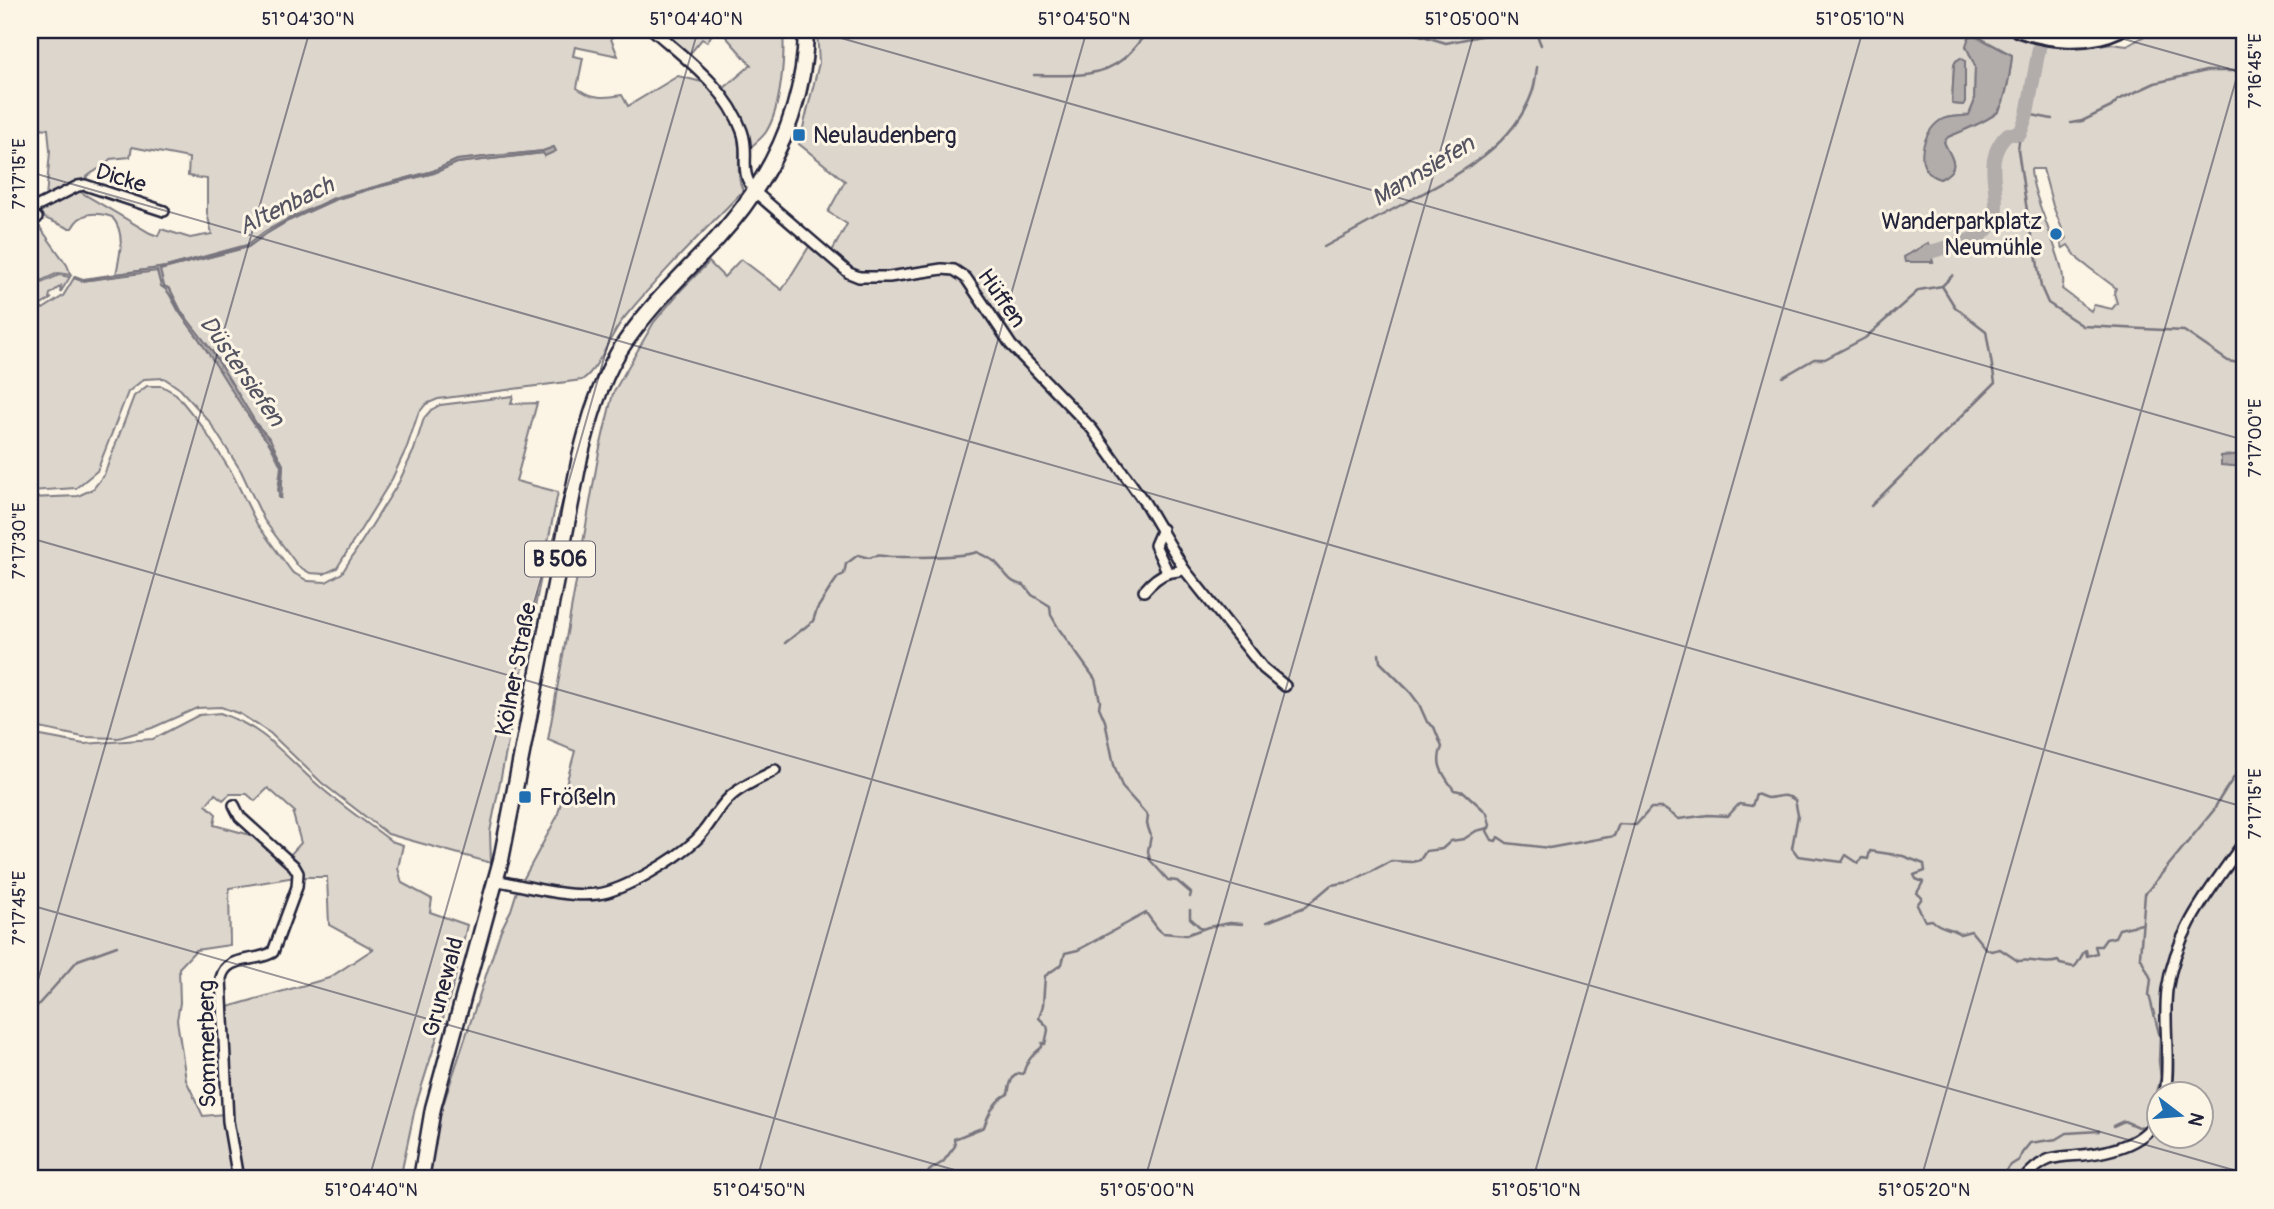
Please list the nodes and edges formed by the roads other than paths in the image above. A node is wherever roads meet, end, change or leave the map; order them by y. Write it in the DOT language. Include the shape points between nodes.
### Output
graph roads {
  1 [pos="653,30"];
  2 [pos="806,30"];
  3 [pos="2018,30"];
  4 [pos="2119,30"];
  5 [pos="758,153"];
  6 [pos="746,156"];
  7 [pos="755,192"];
  8 [pos="164,211"];
  9 [pos="32,215"];
  10 [pos="1162,529"];
  11 [pos="1184,569"];
  12 [pos="1168,573"];
  13 [pos="1144,591"];
  14 [pos="1285,686"];
  15 [pos="775,770"];
  16 [pos="234,805"];
  17 [pos="2244,842"];
  18 [pos="498,869"];
  19 [pos="2165,1080"];
  20 [pos="2144,1135"];
  21 [pos="239,1179"];
  22 [pos="421,1179"];
  23 [pos="2024,1179"];
  1 -- 6 [label="street" via="710,80 738,120"];
  2 -- 7 [label="main road, B 506" via="806,60 794,112"];
  3 -- 4 [label="main road" via="2066,39 2098,38"];
  5 -- 6 [label="street"];
  6 -- 7 [label="street" via="746,181"];
  7 -- 10 [label="street, Hüffen" via="849,273 889,277 942,268 966,278 1011,345 1092,429"];
  7 -- 18 [label="main road, Kölner Straße / B 506" via="638,324 602,385 579,457"];
  8 -- 9 [label="street, Dicke" via="85,185"];
  10 -- 11 [label="street, Hüffen"];
  10 -- 12 [label="street" via="1155,545"];
  11 -- 12 [label="street"];
  11 -- 14 [label="street, Hüffen"];
  12 -- 13 [label="street"];
  15 -- 18 [label="street" via="730,796 695,841 614,890 578,894"];
  16 -- 21 [label="street, Sommerberg" via="240,817 294,866 299,880 273,952 232,963 221,978 228,1121"];
  17 -- 19 [label="street" via="2199,904 2178,947 2167,989"];
  18 -- 22 [label="main road, Grunewald / B 506" via="431,1119"];
  20 -- 23 [label="street" via="2096,1153 2050,1160"];
}
